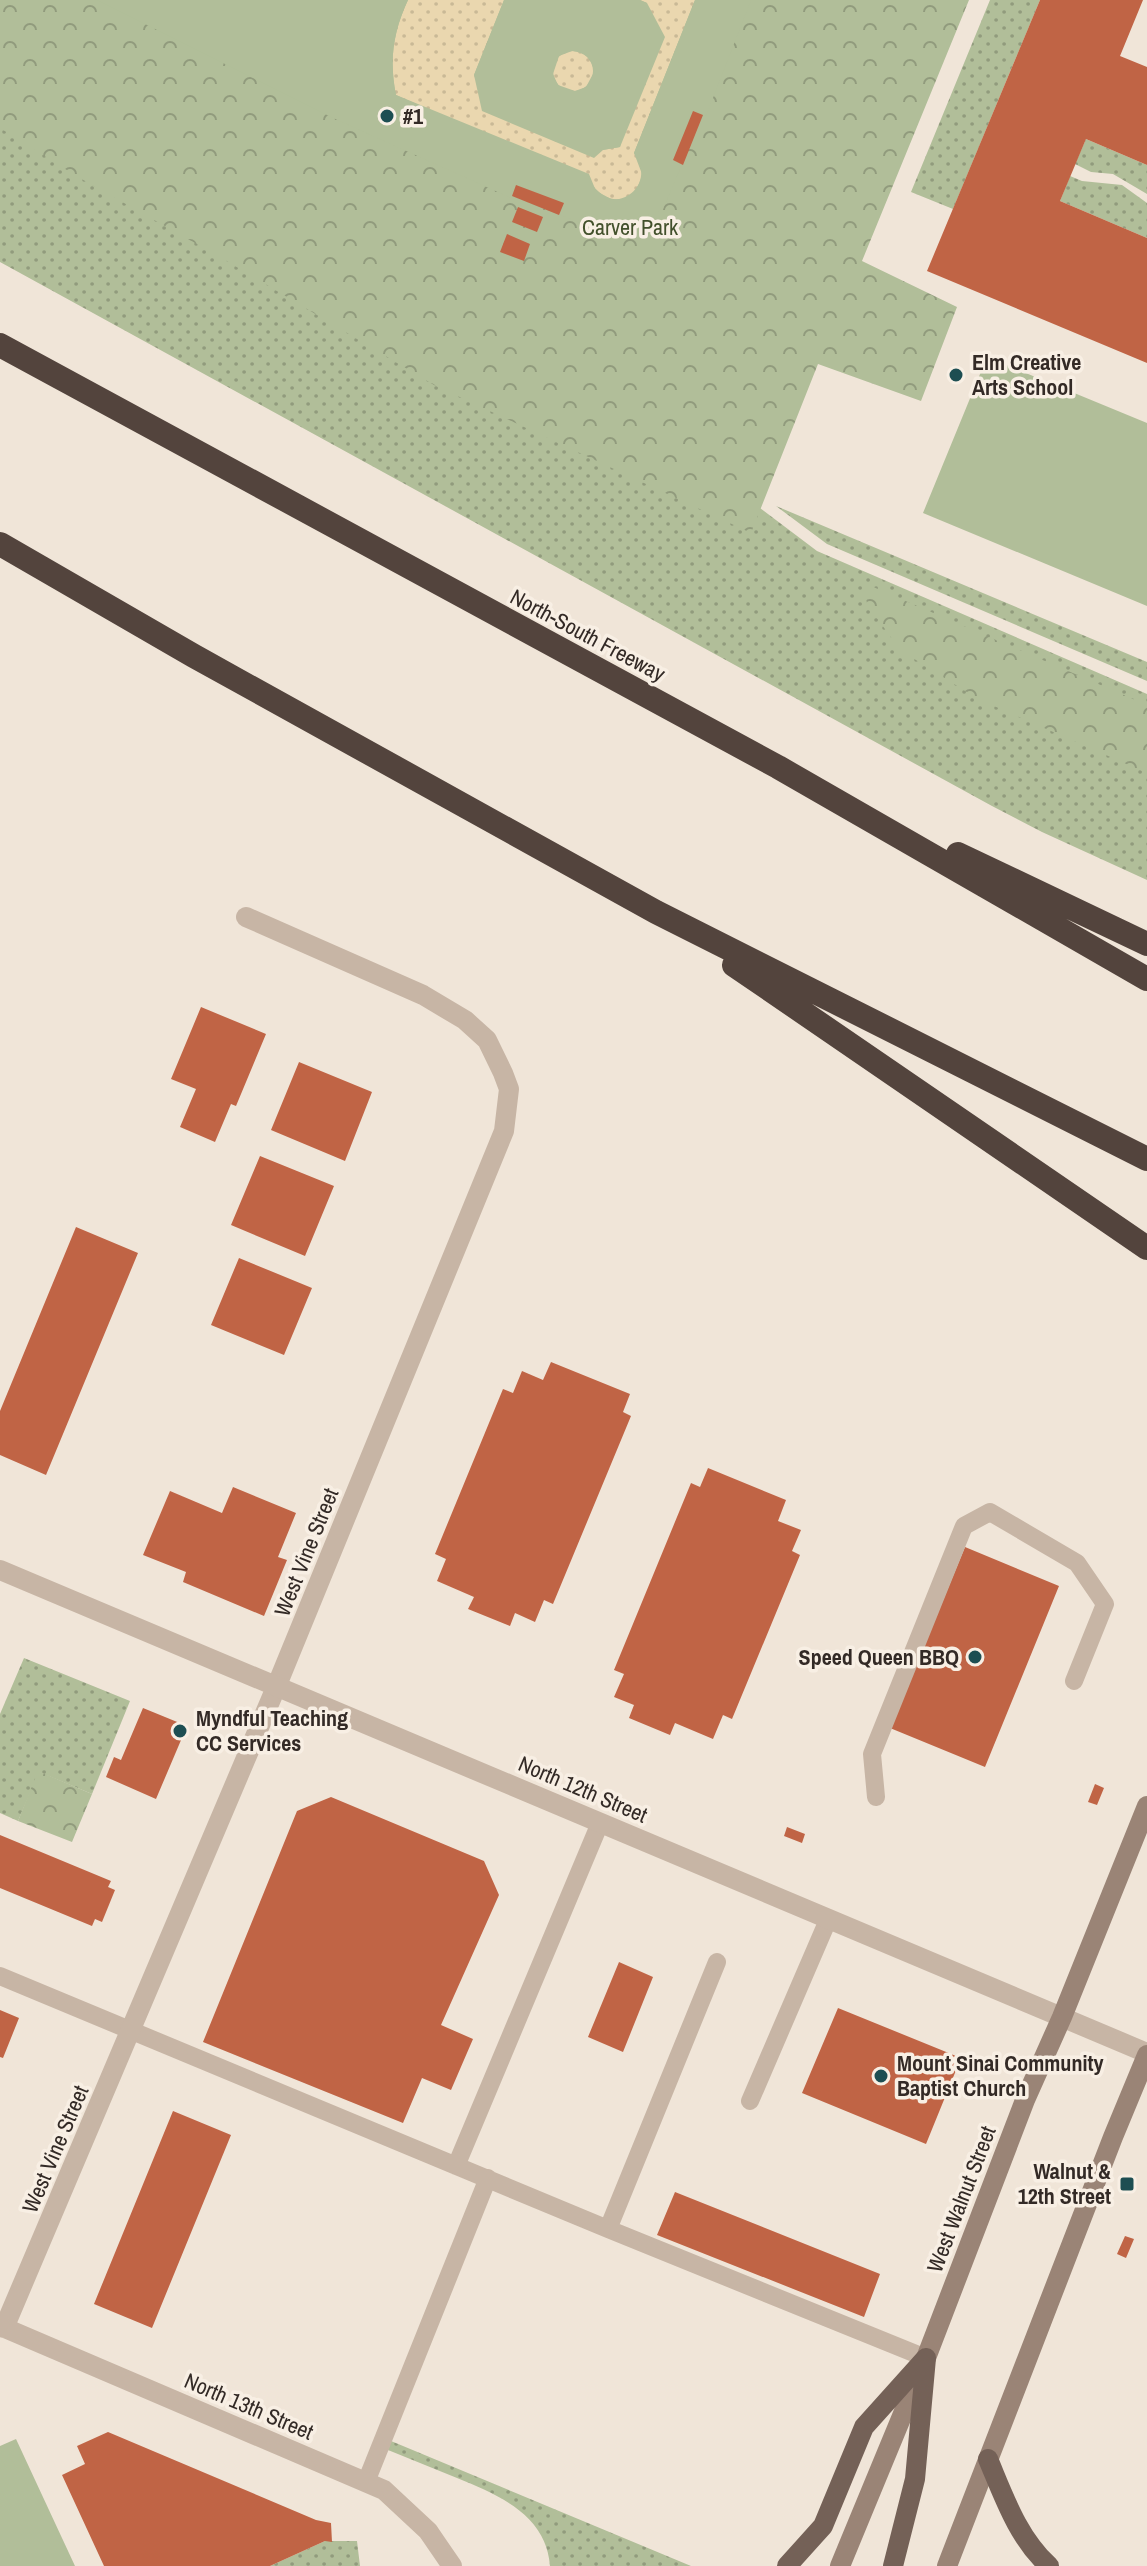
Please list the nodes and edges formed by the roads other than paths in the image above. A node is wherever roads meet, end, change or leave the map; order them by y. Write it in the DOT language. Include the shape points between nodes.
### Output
graph roads {
  1 [pos="0,345"];
  2 [pos="0,544"];
  3 [pos="778,767"];
  4 [pos="656,912"];
  5 [pos="246,917"];
  6 [pos="1147,944"];
  7 [pos="1147,979"];
  8 [pos="1147,1159"];
  9 [pos="1147,1248"];
  10 [pos="0,1570"];
  11 [pos="1074,1681"];
  12 [pos="277,1685"];
  13 [pos="876,1797"];
  14 [pos="1147,1806"];
  15 [pos="600,1823"];
  16 [pos="828,1920"];
  17 [pos="717,1962"];
  18 [pos="0,1976"];
  19 [pos="1062,2017"];
  20 [pos="132,2030"];
  21 [pos="1147,2054"];
  22 [pos="750,2101"];
  23 [pos="456,2166"];
  24 [pos="488,2178"];
  25 [pos="608,2229"];
  26 [pos="2,2327"];
  27 [pos="926,2358"];
  28 [pos="988,2459"];
  29 [pos="366,2482"];
  30 [pos="452,2566"];
  31 [pos="787,2566"];
  32 [pos="840,2566"];
  33 [pos="893,2566"];
  34 [pos="947,2566"];
  35 [pos="1049,2566"];
  1 -- 3 [label="highway, North-South Freeway"];
  2 -- 4 [label="highway"];
  3 -- 6 [label="highway"];
  3 -- 7 [label="highway, North-South Freeway"];
  4 -- 8 [label="highway"];
  4 -- 9 [label="highway"];
  5 -- 12 [label="street, West Vine Street" via="423,995 465,1020 487,1040 509,1089 504,1131 491,1165"];
  10 -- 12 [label="street, North 12th Street"];
  11 -- 13 [label="lane" via="1105,1604 1077,1563 990,1512 964,1526 872,1754"];
  12 -- 15 [label="street, North 12th Street"];
  12 -- 20 [label="street, West Vine Street"];
  14 -- 19 [label="main road, West Walnut Street"];
  15 -- 16 [label="street, North 12th Street"];
  15 -- 23 [label="lane"];
  16 -- 19 [label="street, North 12th Street"];
  16 -- 22 [label="lane"];
  17 -- 25 [label="lane"];
  18 -- 20 [label="lane"];
  19 -- 21 [label="street, North 12th Street"];
  19 -- 27 [label="main road, West Walnut Street"];
  20 -- 23 [label="lane"];
  20 -- 26 [label="street, West Vine Street"];
  21 -- 28 [label="main road"];
  23 -- 24 [label="lane"];
  24 -- 25 [label="lane"];
  24 -- 29 [label="lane"];
  25 -- 27 [label="lane"];
  26 -- 29 [label="street, North 13th Street"];
  27 -- 31 [label="main road" via="864,2427 823,2526"];
  27 -- 32 [label="main road, West Walnut Street"];
  27 -- 33 [label="main road" via="915,2479"];
  28 -- 34 [label="main road"];
  28 -- 35 [label="main road" via="1015,2522"];
  29 -- 30 [label="street, North 13th Street" via="384,2490 428,2531"];
}
